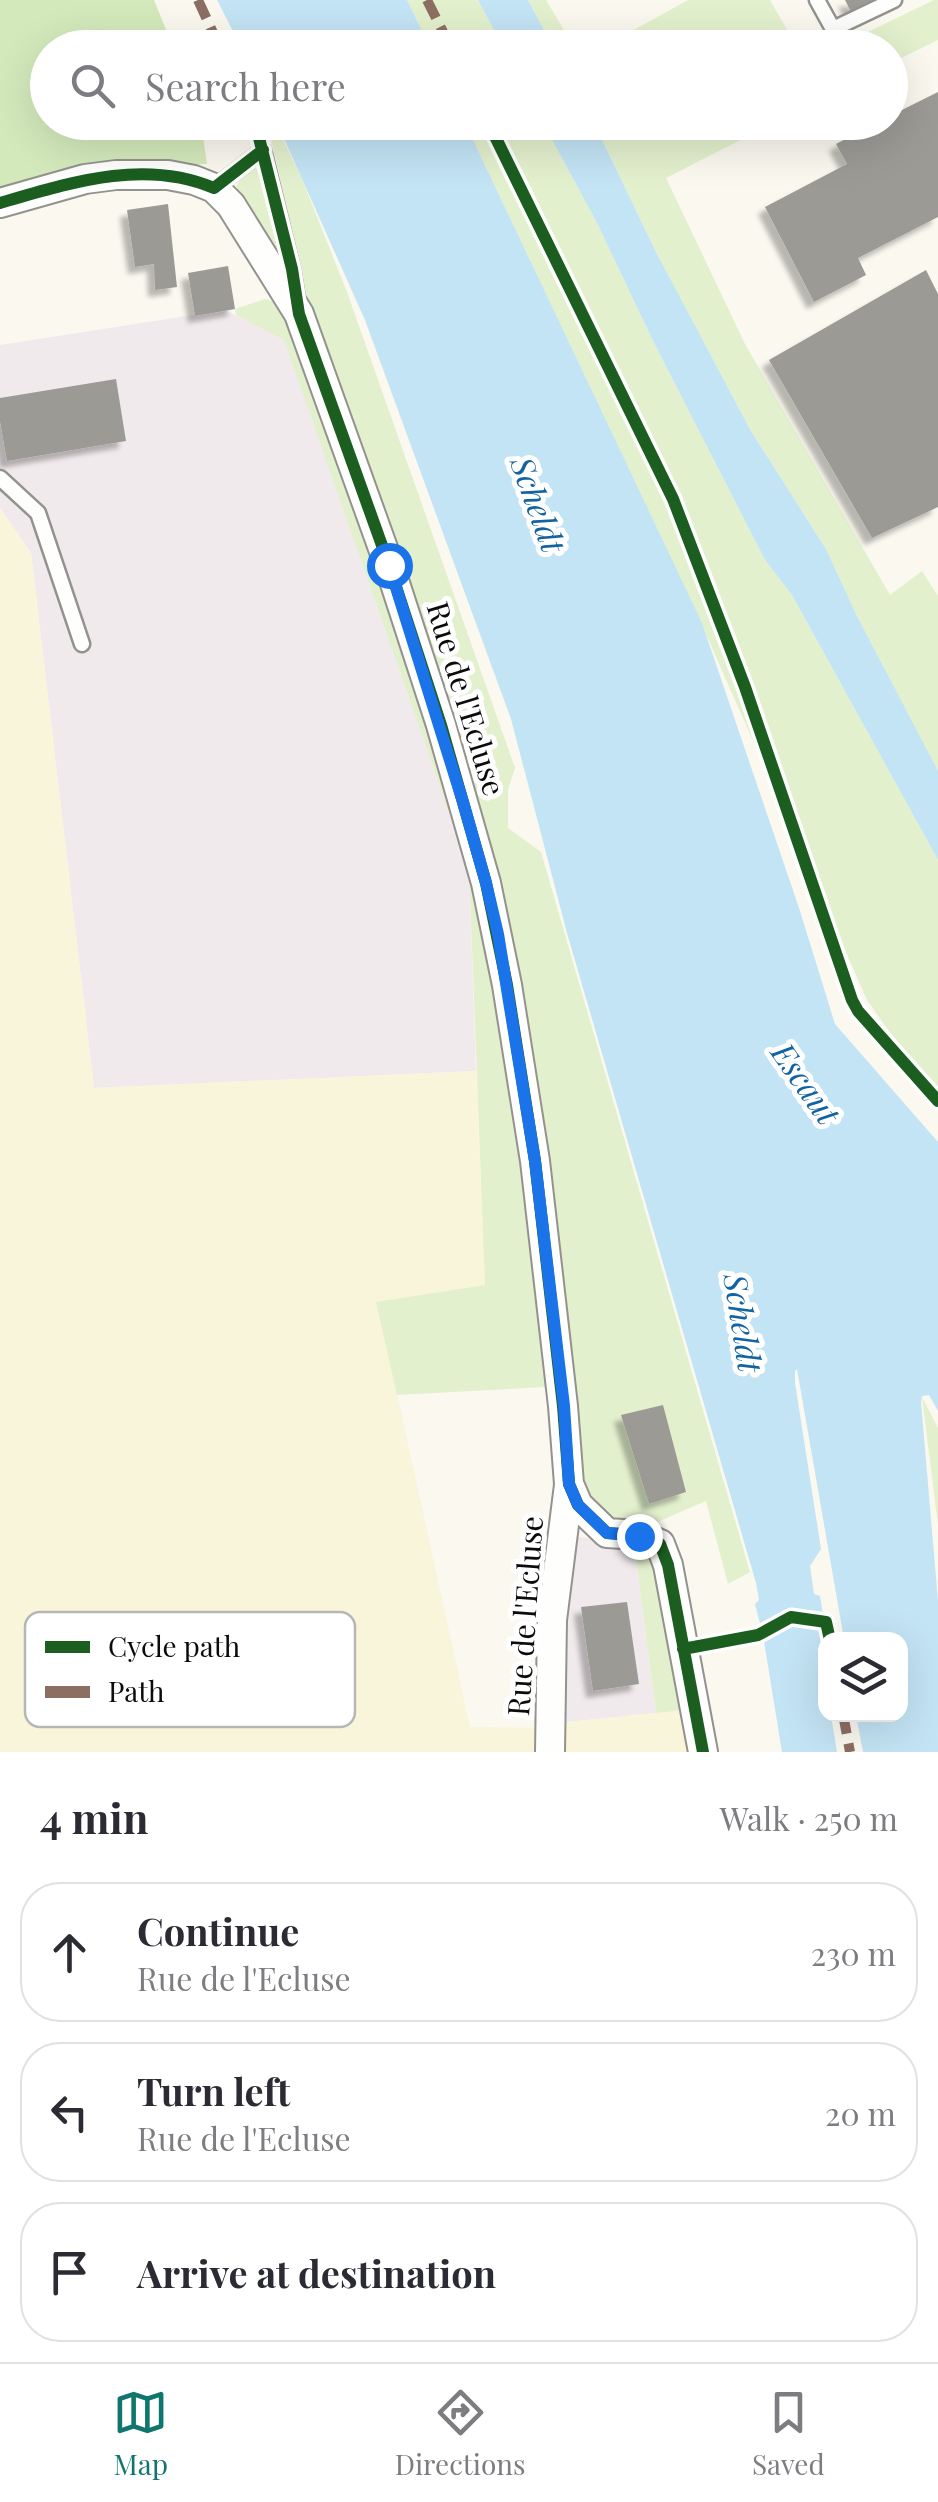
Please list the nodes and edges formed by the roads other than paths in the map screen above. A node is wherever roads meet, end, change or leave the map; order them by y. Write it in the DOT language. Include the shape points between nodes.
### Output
graph roads {
  1 [pos="817,0"];
  2 [pos="894,0"];
  3 [pos="214,188"];
  4 [pos="0,202"];
  5 [pos="299,314"];
  6 [pos="0,478"];
  7 [pos="82,644"];
  8 [pos="569,1484"];
  9 [pos="550,1752"];
  10 [pos="703,1752"];
  1 -- 2 [label="lane" via="834,29"];
  3 -- 4 [label="street" via="168,175 116,175"];
  3 -- 5 [label="street, Rue de l'Ecluse" via="231,204"];
  3 -- 5 [label="lane" via="263,150"];
  5 -- 8 [label="street, Rue de l'Ecluse" via="389,565 486,883 535,1161"];
  6 -- 7 [label="lane" via="38,513"];
  8 -- 9 [label="street, Rue de l'Ecluse" via="552,1620"];
  8 -- 10 [label="street, Rue de l'Ecluse" via="578,1505 607,1533 660,1544"];
}
